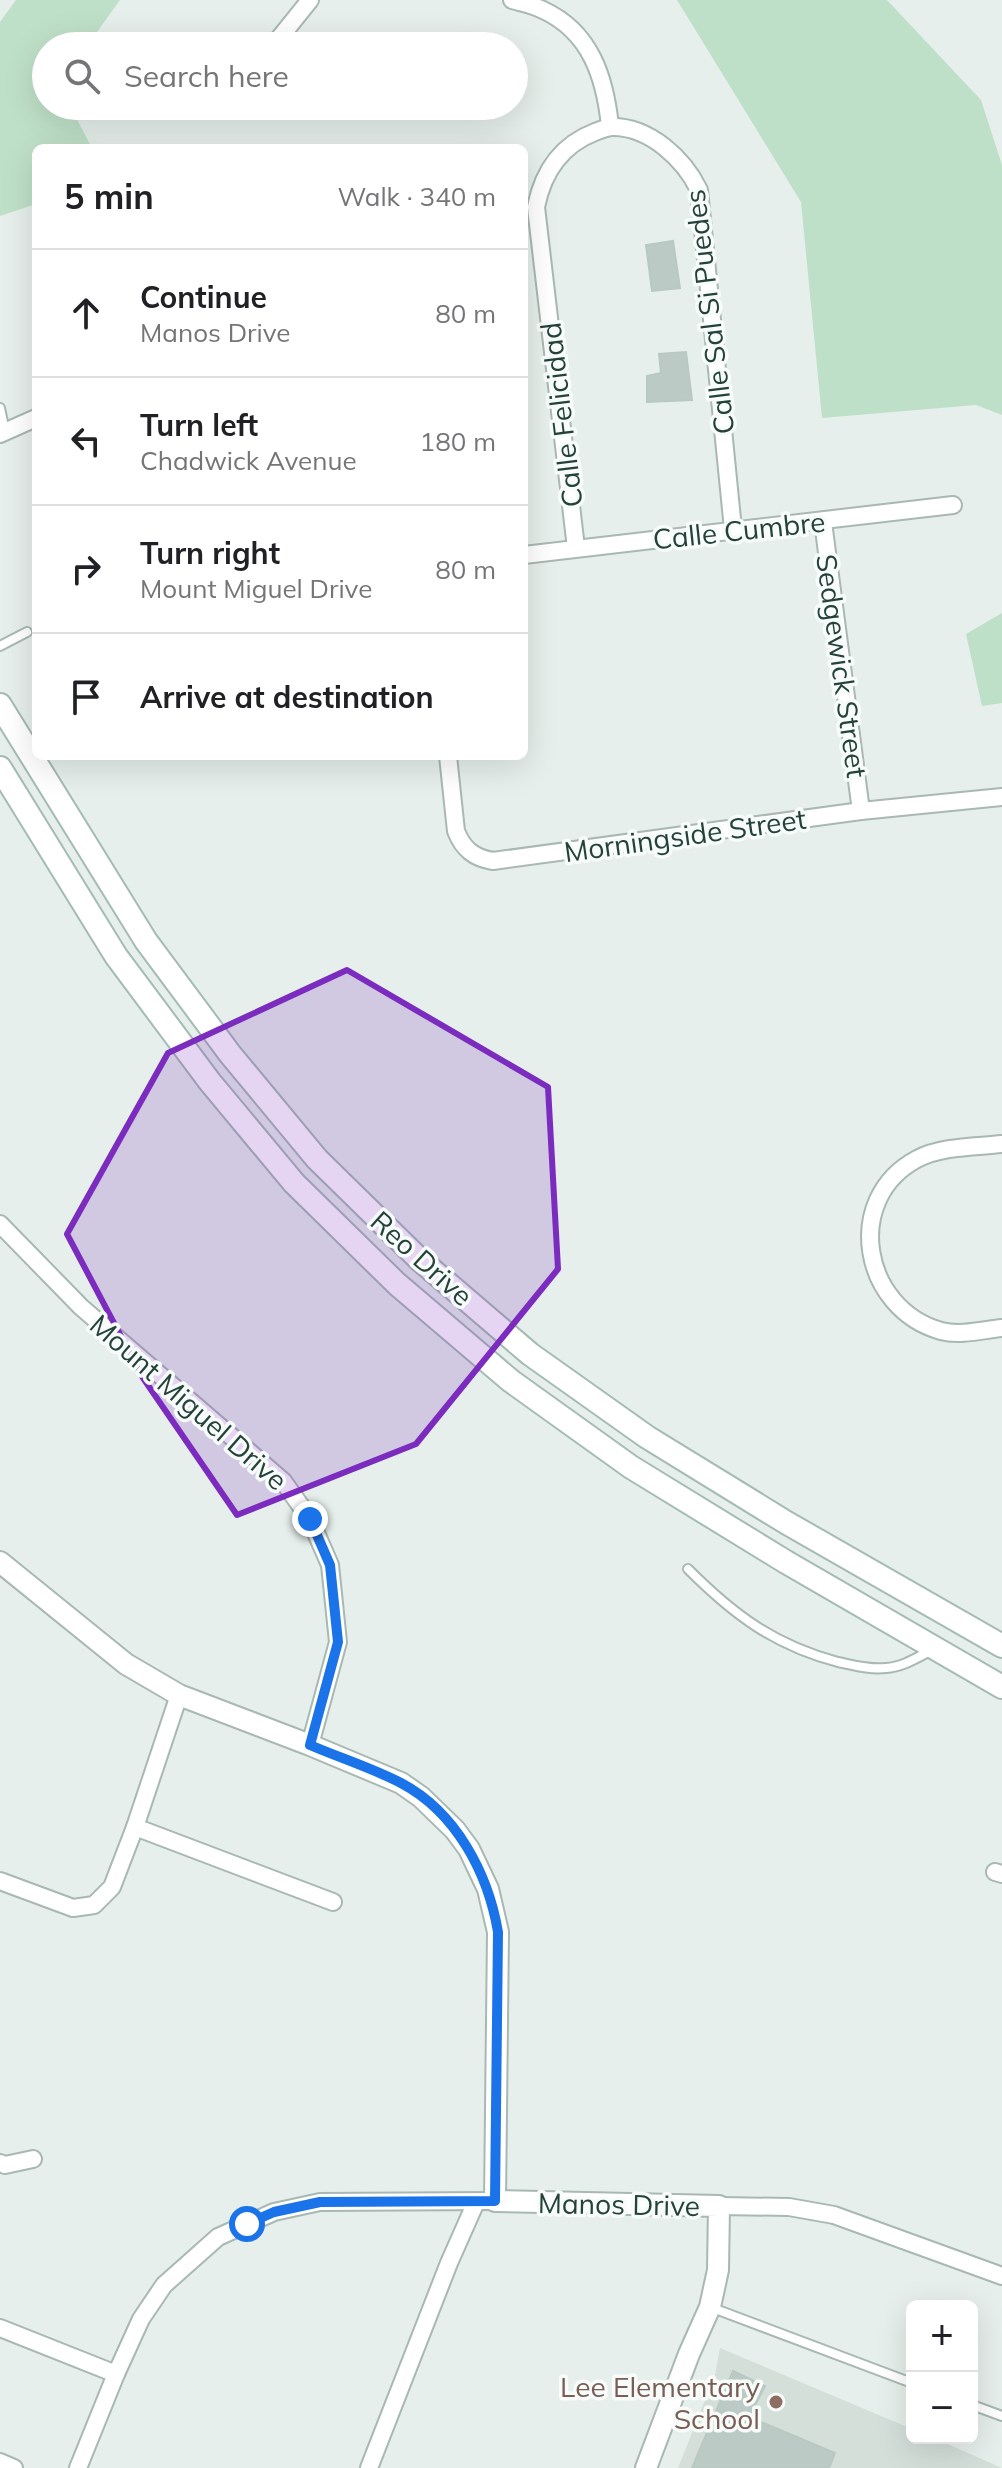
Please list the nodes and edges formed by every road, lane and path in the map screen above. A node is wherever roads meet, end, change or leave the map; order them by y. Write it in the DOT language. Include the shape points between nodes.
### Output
graph roads {
  1 [pos="310,0"];
  2 [pos="512,0"];
  3 [pos="284,32"];
  4 [pos="610,126"];
  5 [pos="0,408"];
  6 [pos="32,420"];
  7 [pos="3,433"];
  8 [pos="953,505"];
  9 [pos="823,522"];
  10 [pos="733,529"];
  11 [pos="576,548"];
  12 [pos="528,554"];
  13 [pos="27,632"];
  14 [pos="0,646"];
  15 [pos="0,705"];
  16 [pos="32,757"];
  17 [pos="34,760"];
  18 [pos="448,760"];
  19 [pos="0,768"];
  20 [pos="1002,797"];
  21 [pos="861,811"];
  22 [pos="1002,1144"];
  23 [pos="0,1224"];
  24 [pos="1002,1328"];
  25 [pos="0,1562"];
  26 [pos="688,1569"];
  27 [pos="1002,1646"];
  28 [pos="936,1648"];
  29 [pos="1002,1687"];
  30 [pos="179,1695"];
  31 [pos="310,1745"];
  32 [pos="135,1827"];
  33 [pos="0,1881"];
  34 [pos="333,1902"];
  35 [pos="33,2159"];
  36 [pos="0,2163"];
  37 [pos="486,2202"];
  38 [pos="719,2206"];
  39 [pos="1002,2276"];
  40 [pos="710,2307"];
  41 [pos="0,2328"];
  42 [pos="116,2374"];
  43 [pos="906,2381"];
  44 [pos="978,2407"];
  45 [pos="1002,2416"];
  46 [pos="0,2462"];
  47 [pos="14,2468"];
  48 [pos="78,2468"];
  49 [pos="369,2468"];
  50 [pos="646,2468"];
  1 -- 3 [label="street"];
  2 -- 4 [label="street" via="542,9 582,42 604,83"];
  4 -- 10 [label="street, Calle Sal Si Puedes" via="638,132 664,146 699,190"];
  4 -- 11 [label="street, Calle Felicidad" via="562,152 544,177 536,207"];
  5 -- 7 [label="lane"];
  6 -- 7 [label="street"];
  8 -- 9 [label="street, Calle Cumbre"];
  9 -- 10 [label="street, Calle Cumbre"];
  9 -- 21 [label="street, Sedgewick Street"];
  10 -- 11 [label="street, Calle Cumbre"];
  11 -- 12 [label="street, Calle Cumbre"];
  13 -- 14 [label="lane"];
  15 -- 16 [label="main road, Reo Drive"];
  17 -- 27 [label="main road, Reo Drive" via="146,941 230,1054 317,1159 419,1259 530,1354 647,1437"];
  18 -- 21 [label="street, Morningside Street" via="459,839 471,854 493,861"];
  19 -- 28 [label="main road, Reo Drive" via="116,956 210,1082 294,1183 397,1284 511,1381 631,1467"];
  20 -- 21 [label="street, Morningside Street"];
  22 -- 24 [label="street" via="932,1153 905,1167 884,1189 870,1227 875,1269 900,1308 924,1325 951,1333"];
  23 -- 31 [label="street, Mount Miguel Drive" via="81,1307 283,1481 310,1519 330,1565 338,1642"];
  25 -- 30 [label="street" via="126,1664"];
  26 -- 28 [label="lane" via="745,1619 814,1656 887,1668"];
  28 -- 29 [label="main road, Reo Drive"];
  30 -- 31 [label="street"];
  30 -- 32 [label="street"];
  31 -- 37 [label="street" via="401,1783 421,1797 469,1849 488,1889 498,1932"];
  32 -- 33 [label="street" via="112,1887 94,1905 73,1908"];
  32 -- 34 [label="street"];
  35 -- 36 [label="street"];
  37 -- 38 [label="street, Manos Drive"];
  37 -- 42 [label="street, Manos Drive" via="320,2202 274,2212 218,2237 164,2285 141,2319"];
  37 -- 49 [label="street" via="449,2263"];
  38 -- 39 [label="street, Manos Drive" via="789,2207 834,2215"];
  38 -- 40 [label="street" via="718,2270"];
  40 -- 43 [label="lane"];
  40 -- 50 [label="street"];
  41 -- 42 [label="street"];
  42 -- 48 [label="street, Manos Drive"];
  44 -- 45 [label="lane"];
  46 -- 47 [label="street"];
}
